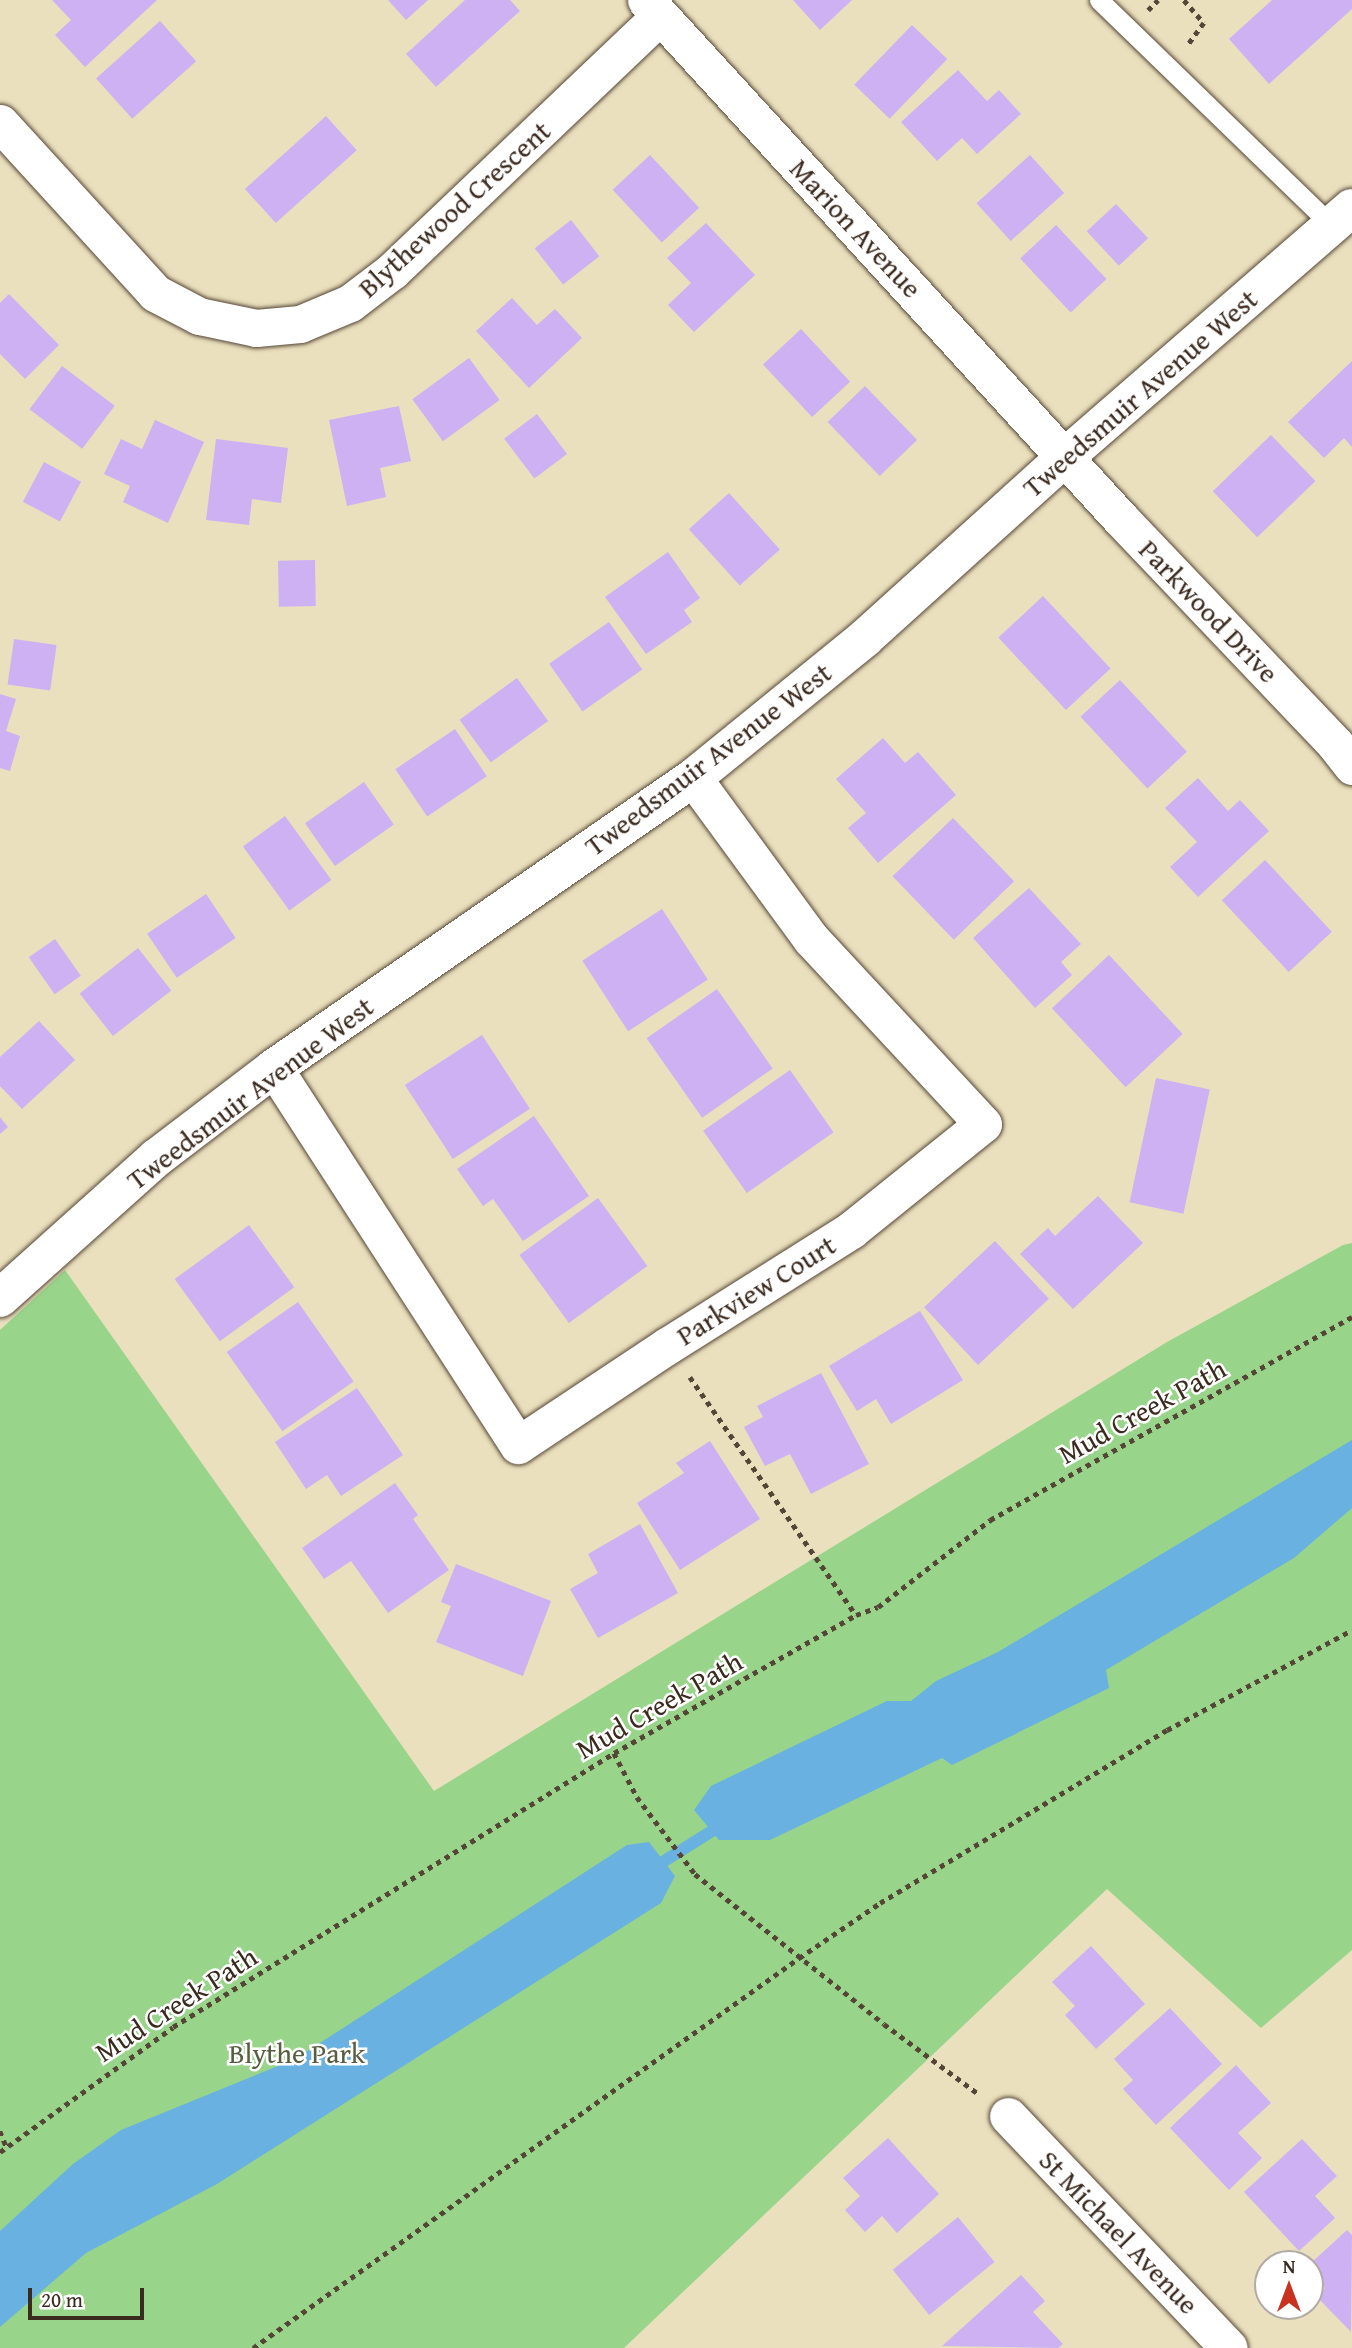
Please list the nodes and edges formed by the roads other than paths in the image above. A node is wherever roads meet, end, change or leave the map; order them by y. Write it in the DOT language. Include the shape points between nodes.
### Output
graph roads {
  1 [pos="1099,0"];
  2 [pos="653,8"];
  3 [pos="0,123"];
  4 [pos="1342,217"];
  5 [pos="1064,458"];
  6 [pos="1352,766"];
  7 [pos="693,778"];
  8 [pos="274,1068"];
  9 [pos="0,1298"];
  10 [pos="1008,2116"];
  11 [pos="1229,2348"];
  1 -- 4 [label="lane"];
  2 -- 3 [label="street, Blythewood Crescent" via="392,271 350,303 300,324 256,328 222,321 199,316 155,293"];
  2 -- 5 [label="street, Marion Avenue"];
  4 -- 5 [label="street, Tweedsmuir Avenue West"];
  5 -- 6 [label="street, Parkwood Drive"];
  5 -- 7 [label="street, Tweedsmuir Avenue West" via="865,638"];
  7 -- 8 [label="street, Tweedsmuir Avenue West"];
  7 -- 8 [label="street, Parkview Court" via="811,939 983,1124 851,1230 518,1445"];
  8 -- 9 [label="street, Tweedsmuir Avenue West" via="156,1158"];
  10 -- 11 [label="street, St Michael Avenue"];
}
